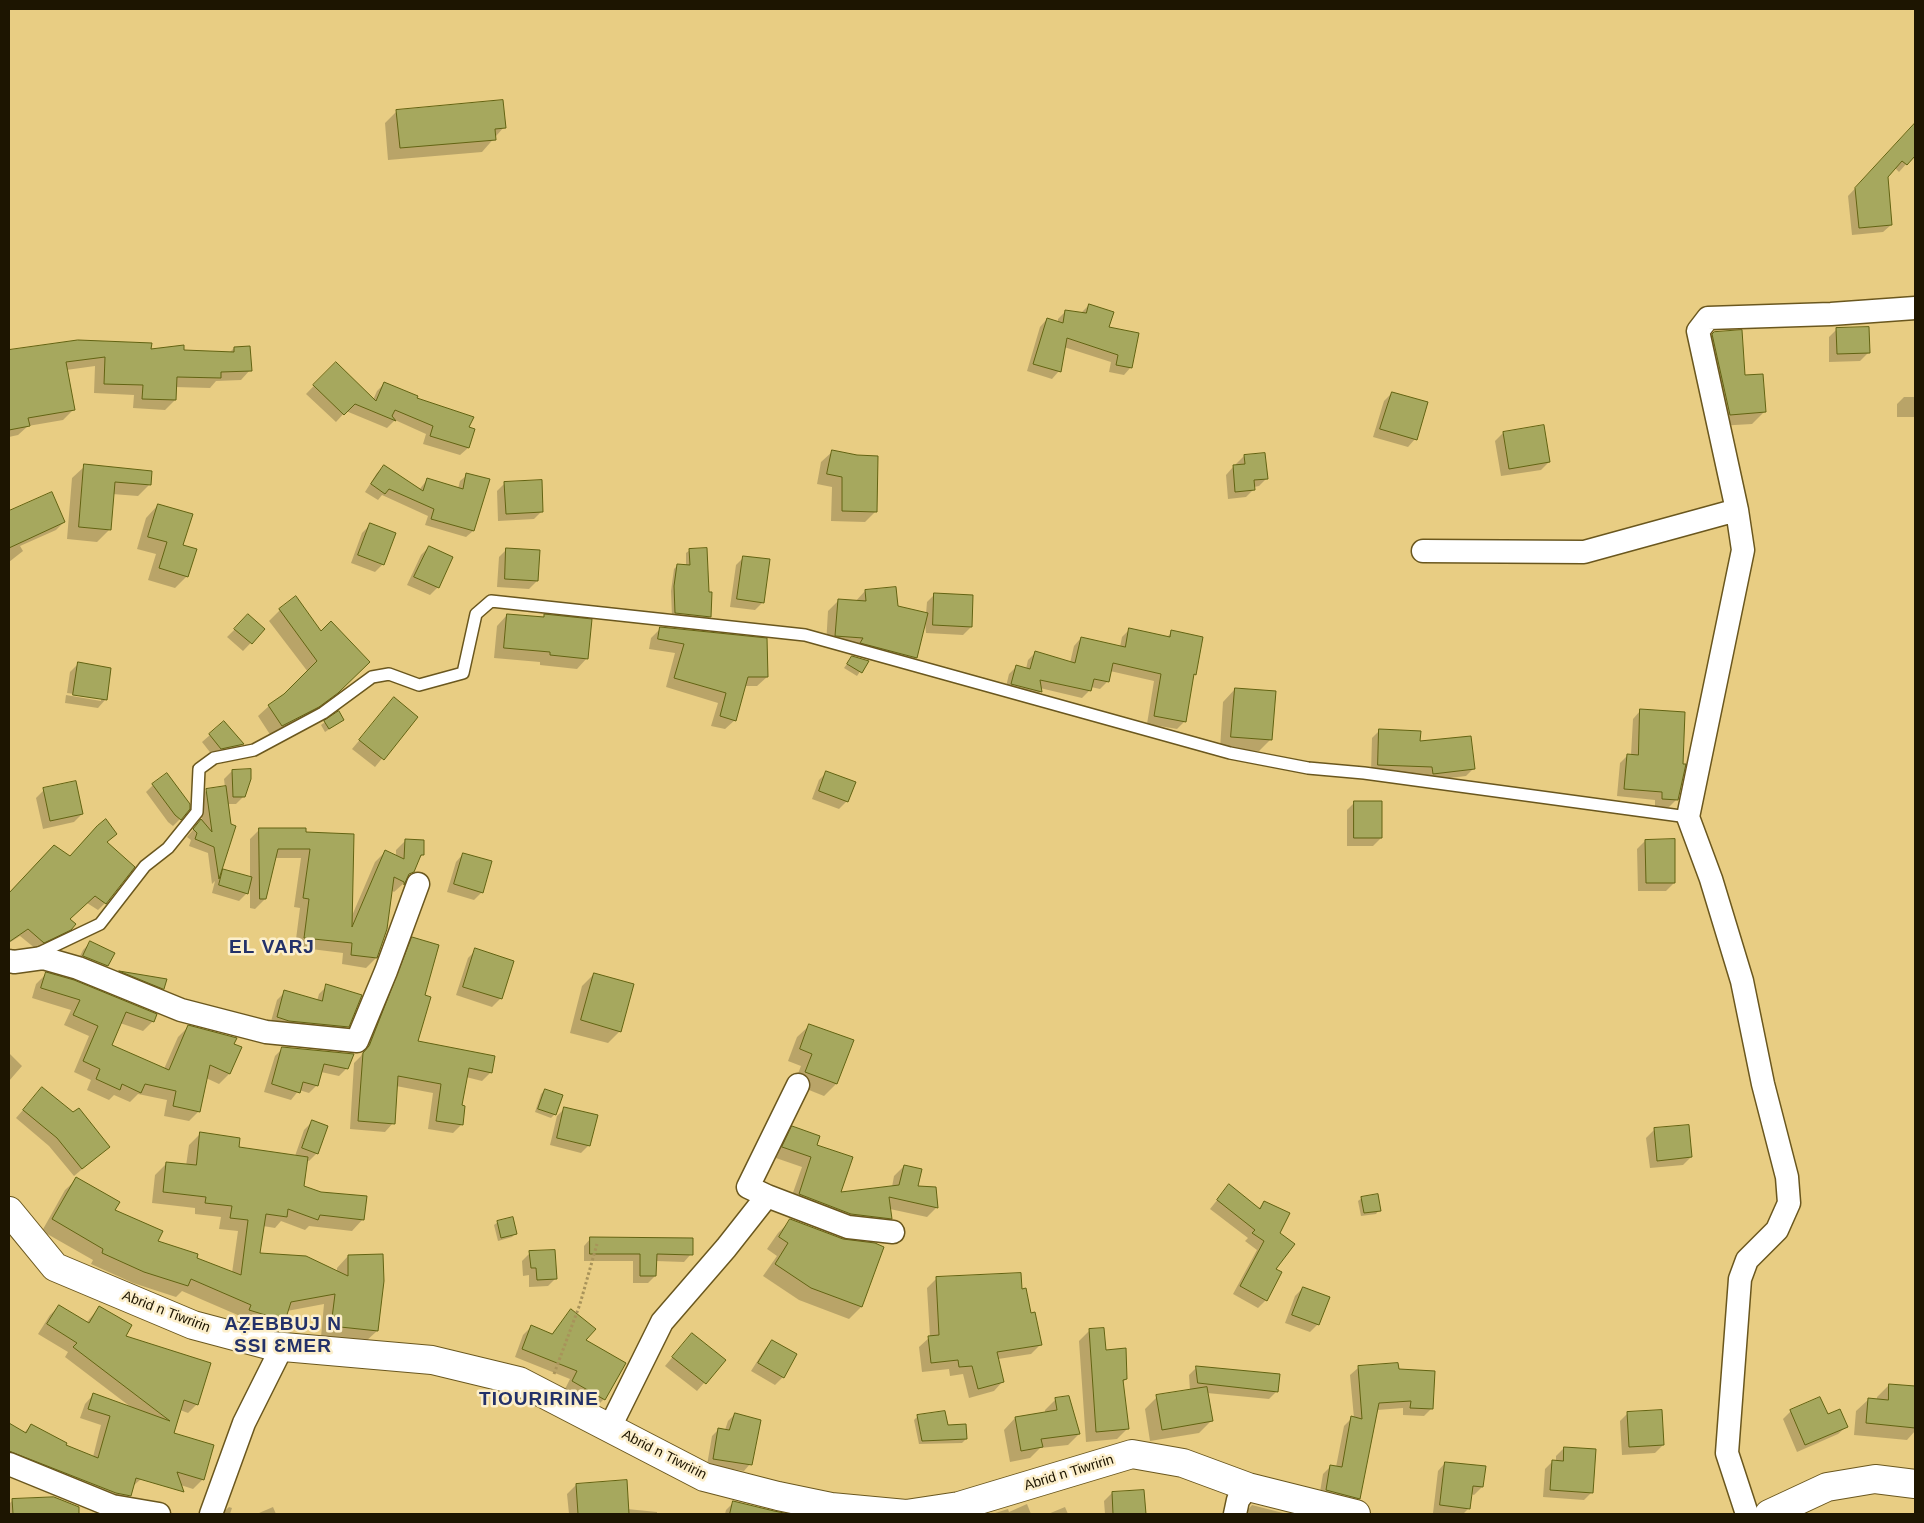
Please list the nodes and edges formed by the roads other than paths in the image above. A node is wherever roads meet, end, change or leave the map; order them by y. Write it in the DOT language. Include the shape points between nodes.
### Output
graph roads {
  1 [pos="1915,308"];
  2 [pos="1737,510"];
  3 [pos="1423,551"];
  4 [pos="1688,817"];
  5 [pos="418,884"];
  6 [pos="11,962"];
  7 [pos="798,1085"];
  8 [pos="767,1196"];
  9 [pos="9,1211"];
  10 [pos="893,1232"];
  11 [pos="282,1347"];
  12 [pos="610,1427"];
  13 [pos="9,1464"];
  14 [pos="1915,1484"];
  15 [pos="1248,1487"];
  16 [pos="159,1514"];
  17 [pos="211,1514"];
  18 [pos="1236,1514"];
  19 [pos="1356,1514"];
  20 [pos="1747,1514"];
  21 [pos="1769,1514"];
  1 -- 2 [label="street" via="1708,318 1698,331"];
  2 -- 3 [label="street" via="1584,552"];
  2 -- 4 [label="street" via="1743,550"];
  4 -- 6 [label="lane" via="1308,768 1230,753 805,635 491,600 476,614 463,674 419,685 389,674 372,677 323,713 254,750 214,758 199,769 198,812 168,848 145,866 100,924 50,949"];
  4 -- 20 [label="street" via="1742,981 1763,1084 1787,1177 1789,1203 1777,1230 1747,1260 1740,1279 1727,1453"];
  5 -- 6 [label="street" via="357,1041 266,1032 181,1010 78,968 43,958"];
  7 -- 8 [label="street" via="748,1187"];
  8 -- 10 [label="street" via="848,1227"];
  8 -- 12 [label="street" via="662,1322"];
  9 -- 11 [label="street, Abrid n Tiwririn" via="55,1267 193,1325"];
  11 -- 12 [label="street, Abrid n Tiwririn" via="432,1360 520,1380"];
  11 -- 17 [label="street" via="244,1423"];
  12 -- 15 [label="street, Abrid n Tiwririn" via="704,1477 831,1507 906,1514 960,1506 1132,1454 1183,1463"];
  13 -- 16 [label="street" via="112,1506"];
  14 -- 21 [label="street" via="1874,1479 1827,1487"];
  15 -- 18 [label="street" via="1238,1500"];
  15 -- 19 [label="street, Abrid n Tiwririn"];
}
